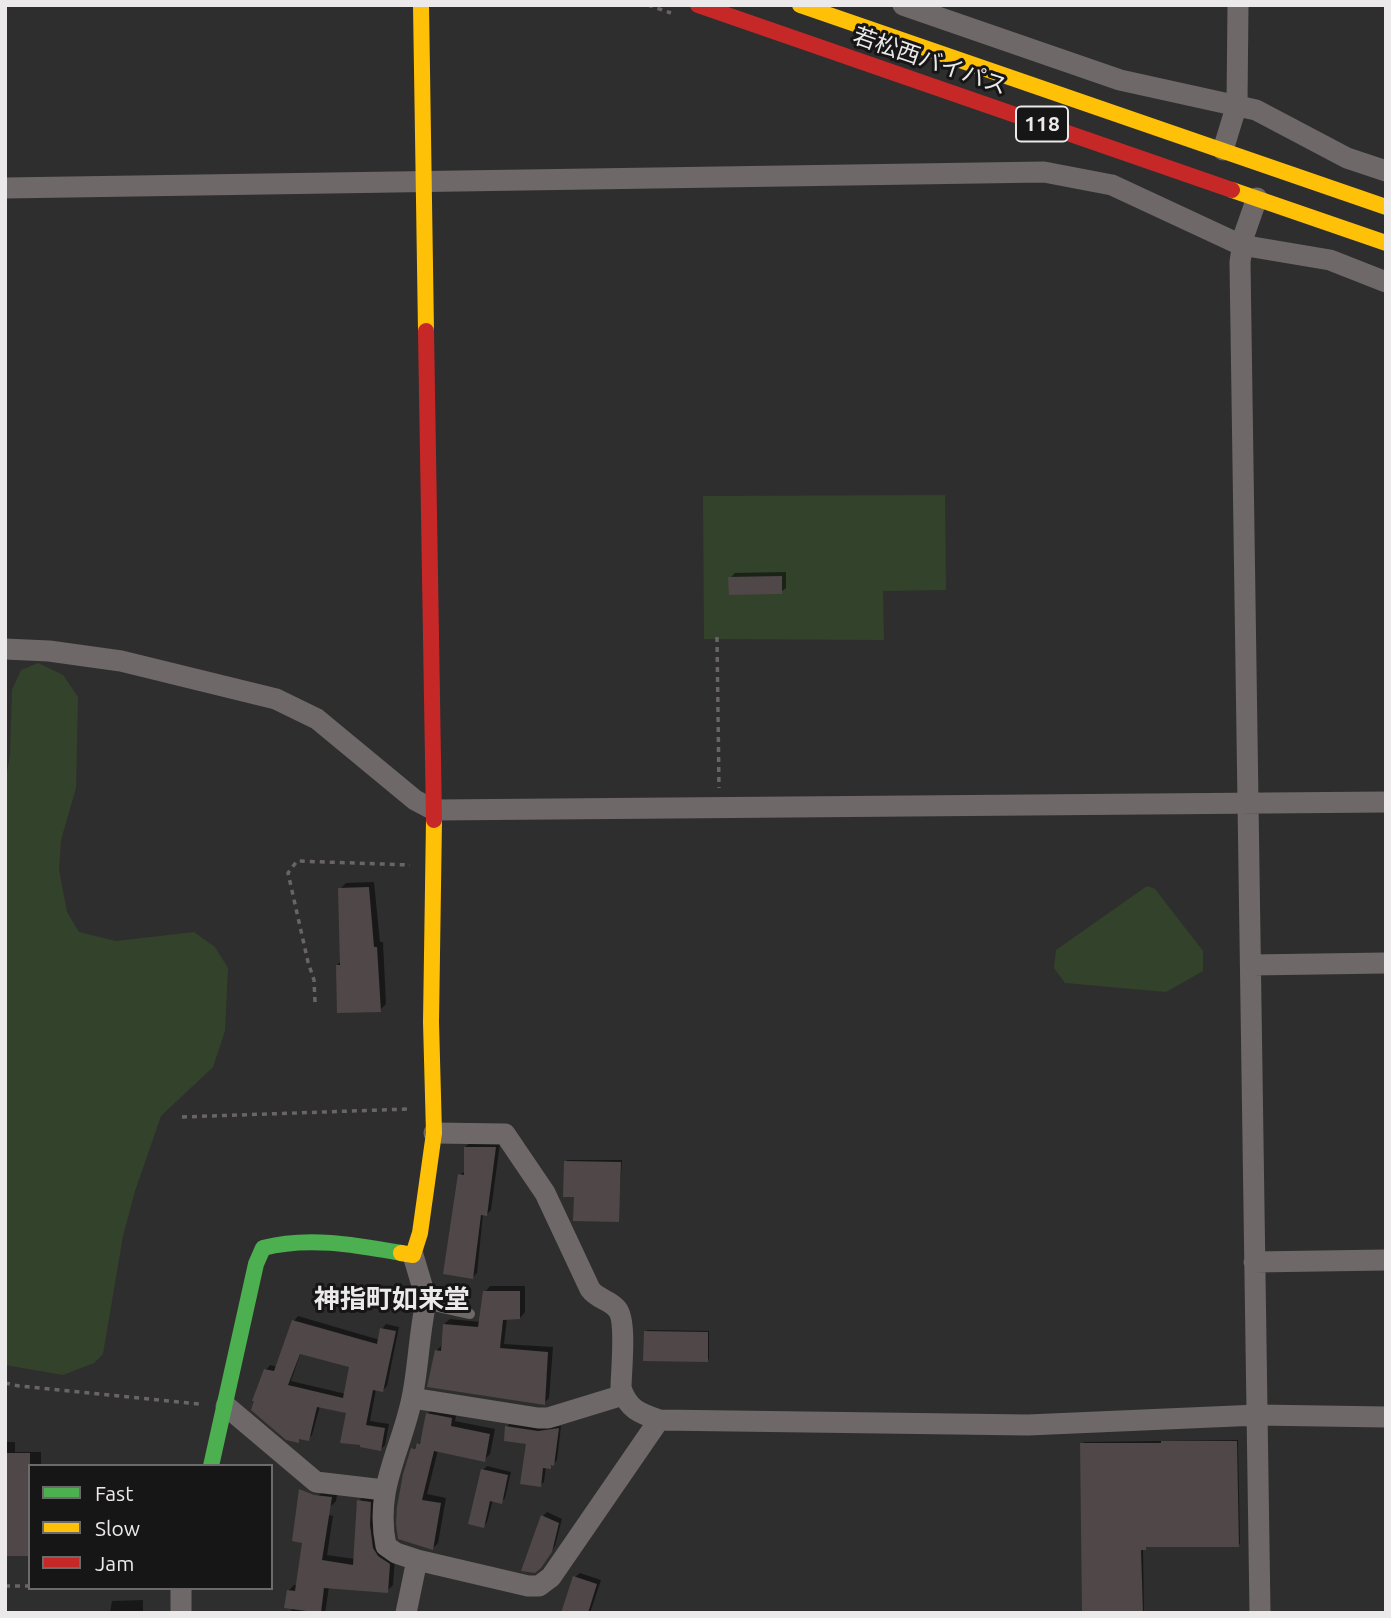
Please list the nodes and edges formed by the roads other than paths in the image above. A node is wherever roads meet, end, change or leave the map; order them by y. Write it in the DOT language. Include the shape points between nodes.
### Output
graph roads {
  1 [pos="421,5"];
  2 [pos="698,5"];
  3 [pos="800,5"];
  4 [pos="903,5"];
  5 [pos="1238,5"];
  6 [pos="1237,104"];
  7 [pos="1223,150"];
  8 [pos="1386,171"];
  9 [pos="424,181"];
  10 [pos="5,188"];
  11 [pos="1257,198"];
  12 [pos="1386,207"];
  13 [pos="1386,243"];
  14 [pos="1241,246"];
  15 [pos="1386,282"];
  16 [pos="5,649"];
  17 [pos="1386,802"];
  18 [pos="1249,804"];
  19 [pos="434,810"];
  20 [pos="1386,963"];
  21 [pos="1251,965"];
  22 [pos="434,1133"];
  23 [pos="413,1255"];
  24 [pos="1386,1260"];
  25 [pos="1254,1262"];
  26 [pos="425,1304"];
  27 [pos="470,1314"];
  28 [pos="623,1395"];
  29 [pos="412,1398"];
  30 [pos="226,1406"];
  31 [pos="1258,1415"];
  32 [pos="1386,1417"];
  33 [pos="659,1420"];
  34 [pos="212,1464"];
  35 [pos="384,1490"];
  36 [pos="417,1560"];
  37 [pos="181,1590"];
  38 [pos="181,1613"];
  39 [pos="406,1613"];
  40 [pos="1260,1613"];
  1 -- 9 [label="main road"];
  2 -- 11 [label="main road, 若松西バイパス / 118"];
  3 -- 7 [label="main road, 若松西バイパス / 118"];
  4 -- 6 [label="street" via="1120,80"];
  5 -- 6 [label="street"];
  6 -- 7 [label="street"];
  6 -- 8 [label="street" via="1347,158"];
  7 -- 12 [label="main road, 若松西バイパス / 118"];
  9 -- 10 [label="street"];
  9 -- 14 [label="street" via="1044,172 1112,186"];
  9 -- 19 [label="main road"];
  11 -- 13 [label="main road, 若松西バイパス / 118"];
  11 -- 14 [label="street"];
  14 -- 15 [label="street" via="1329,260"];
  14 -- 18 [label="street"];
  16 -- 19 [label="street" via="121,661 276,699 317,719 415,800"];
  17 -- 18 [label="street"];
  18 -- 19 [label="street"];
  18 -- 21 [label="street"];
  19 -- 22 [label="main road"];
  20 -- 21 [label="street"];
  21 -- 25 [label="street"];
  22 -- 23 [label="main road"];
  22 -- 28 [label="street" via="505,1133 545,1193 590,1289 617,1308 622,1320"];
  23 -- 26 [label="street"];
  23 -- 30 [label="main road" via="318,1243 279,1243 263,1248"];
  24 -- 25 [label="street"];
  25 -- 31 [label="street"];
  26 -- 27 [label="lane"];
  26 -- 29 [label="street"];
  28 -- 29 [label="street" via="548,1418"];
  28 -- 33 [label="street" via="634,1412"];
  29 -- 35 [label="street"];
  30 -- 34 [label="main road"];
  30 -- 35 [label="street" via="316,1482"];
  31 -- 32 [label="street"];
  31 -- 33 [label="street" via="1028,1425"];
  31 -- 40 [label="street"];
  33 -- 36 [label="street" via="551,1577 539,1586"];
  35 -- 36 [label="street" via="386,1546"];
  36 -- 39 [label="street"];
  37 -- 38 [label="street"];
}
